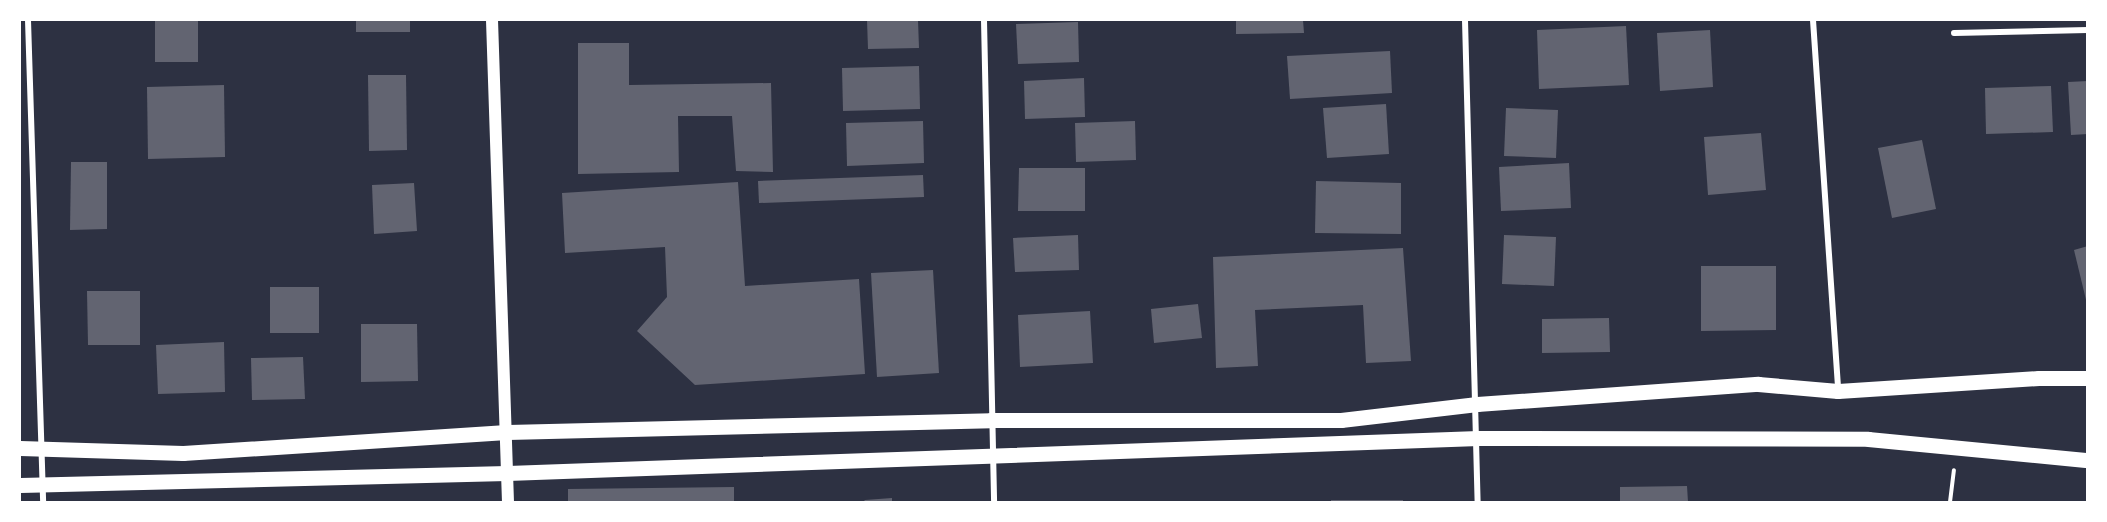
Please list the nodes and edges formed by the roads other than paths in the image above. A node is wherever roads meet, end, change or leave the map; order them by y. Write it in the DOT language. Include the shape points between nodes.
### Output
graph roads {
  1 [pos="28,20"];
  2 [pos="492,20"];
  3 [pos="984,20"];
  4 [pos="1465,20"];
  5 [pos="1813,20"];
  6 [pos="2088,30"];
  7 [pos="1954,33"];
  8 [pos="2088,378"];
  9 [pos="1838,391"];
  10 [pos="1477,405"];
  11 [pos="991,420"];
  12 [pos="506,432"];
  13 [pos="1478,438"];
  14 [pos="42,447"];
  15 [pos="20,448"];
  16 [pos="992,455"];
  17 [pos="2088,460"];
  18 [pos="507,473"];
  19 [pos="43,484"];
  20 [pos="20,485"];
  21 [pos="43,502"];
  22 [pos="508,502"];
  23 [pos="994,502"];
  24 [pos="1478,502"];
  1 -- 14 [label="street"];
  2 -- 12 [label="main road"];
  3 -- 11 [label="street"];
  4 -- 10 [label="street"];
  5 -- 9 [label="street"];
  6 -- 7 [label="street"];
  8 -- 9 [label="main road"];
  9 -- 10 [label="main road" via="1758,384"];
  10 -- 11 [label="main road" via="1341,420"];
  10 -- 13 [label="street"];
  11 -- 12 [label="main road"];
  11 -- 16 [label="street"];
  12 -- 14 [label="main road" via="183,453"];
  12 -- 18 [label="main road"];
  13 -- 16 [label="main road"];
  13 -- 17 [label="main road" via="1868,439"];
  13 -- 24 [label="street"];
  14 -- 15 [label="main road"];
  14 -- 19 [label="street"];
  16 -- 18 [label="main road"];
  16 -- 23 [label="street"];
  18 -- 19 [label="main road"];
  18 -- 22 [label="main road"];
  19 -- 20 [label="main road"];
  19 -- 21 [label="street"];
}
